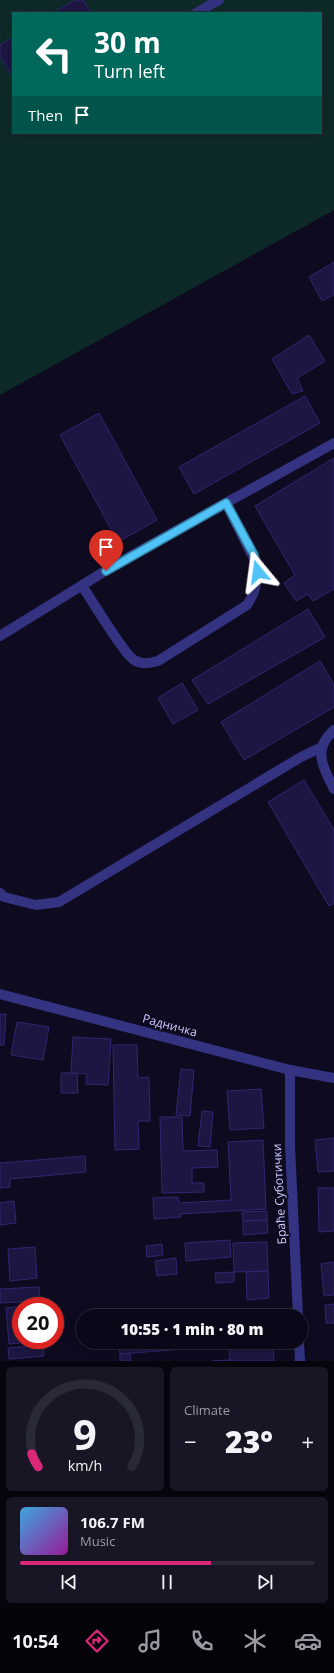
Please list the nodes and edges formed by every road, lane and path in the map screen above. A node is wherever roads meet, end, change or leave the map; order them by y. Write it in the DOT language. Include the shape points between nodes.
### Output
graph roads {
  1 [pos="219,0"];
  2 [pos="198,12"];
  3 [pos="334,443"];
  4 [pos="226,503"];
  5 [pos="82,586"];
  6 [pos="0,636"];
  7 [pos="334,730"];
  8 [pos="322,747"];
  9 [pos="334,789"];
  10 [pos="0,893"];
  11 [pos="0,994"];
  12 [pos="290,1070"];
  13 [pos="334,1078"];
  14 [pos="298,1309"];
  15 [pos="299,1349"];
  16 [pos="300,1361"];
  1 -- 2 [label="street"];
  3 -- 4 [label="street"];
  4 -- 5 [label="street"];
  4 -- 5 [label="street" via="254,555 258,572 256,590 247,605 158,661 142,663 128,655"];
  5 -- 6 [label="street"];
  7 -- 8 [label="street"];
  8 -- 9 [label="street" via="322,765"];
  8 -- 10 [label="street" via="301,757 59,902 36,905 4,897"];
  11 -- 12 [label="street, Радничка"];
  12 -- 13 [label="street, Радничка"];
  12 -- 14 [label="street, Браће Суботички" via="290,1146"];
  15 -- 16 [label="street"];
}
